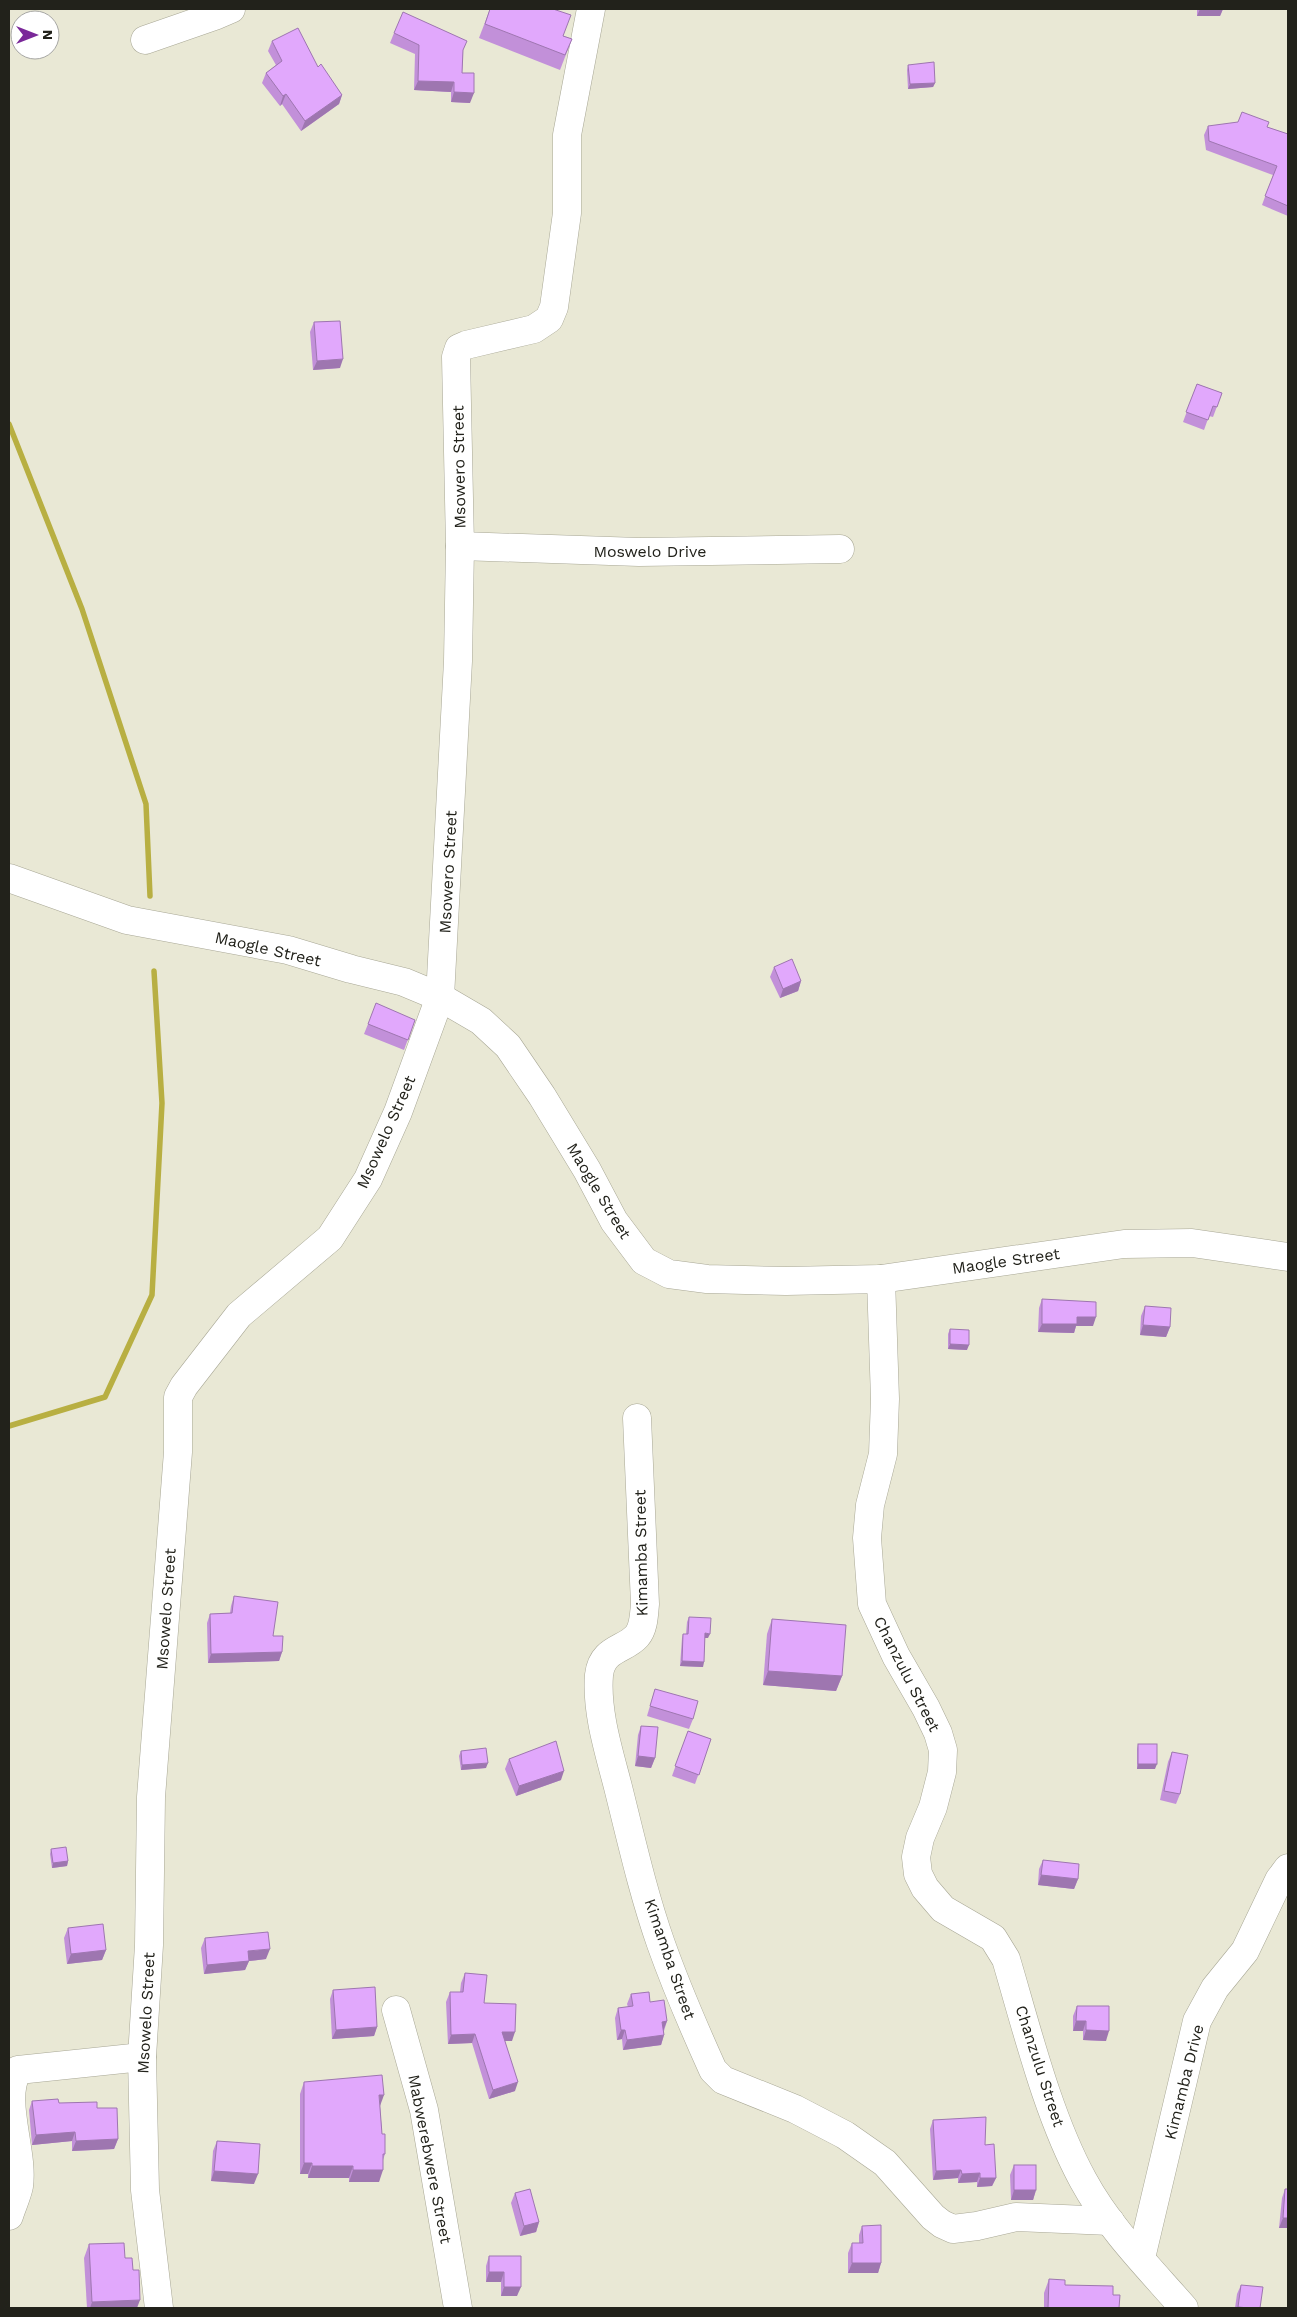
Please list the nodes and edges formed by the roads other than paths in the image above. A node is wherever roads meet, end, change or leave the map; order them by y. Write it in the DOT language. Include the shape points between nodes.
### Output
graph roads {
  1 [pos="230,9"];
  2 [pos="592,9"];
  3 [pos="145,40"];
  4 [pos="460,546"];
  5 [pos="840,549"];
  6 [pos="9,878"];
  7 [pos="440,996"];
  8 [pos="1288,1257"];
  9 [pos="881,1279"];
  10 [pos="637,1418"];
  11 [pos="1288,1868"];
  12 [pos="396,2010"];
  13 [pos="142,2057"];
  14 [pos="9,2216"];
  15 [pos="1110,2221"];
  16 [pos="1141,2258"];
  17 [pos="159,2308"];
  18 [pos="458,2308"];
  19 [pos="1184,2308"];
  1 -- 3 [label="street"];
  2 -- 4 [label="street, Msowero Street" via="567,135 567,213 554,307 549,320 534,329 466,344 459,348 456,357"];
  4 -- 5 [label="street, Moswelo Drive" via="640,552"];
  4 -- 7 [label="street, Msowero Street" via="453,784"];
  6 -- 7 [label="street, Maogle Street" via="127,920 288,950 404,982"];
  7 -- 9 [label="street, Maogle Street" via="481,1021 508,1046 587,1170 614,1221 644,1261 669,1274 708,1279"];
  7 -- 13 [label="street, Msowelo Street" via="391,1129 368,1179 330,1238 239,1315 178,1397 178,1452 151,1797 149,1945"];
  8 -- 9 [label="street, Maogle Street" via="1192,1243 1124,1244"];
  9 -- 15 [label="street, Chanzulu Street" via="885,1399 883,1454 870,1505 867,1538 872,1604 896,1656 926,1708 943,1750 942,1772 916,1857 918,1874 943,1909 994,1938 1006,1959 1063,2138 1084,2181"];
  10 -- 15 [label="street, Kimamba Street" via="645,1604 637,1637 604,1660 599,1674 600,1696 606,1741 661,1943 713,2070 723,2080 795,2109 845,2135 885,2163 933,2217 953,2229 1016,2217"];
  11 -- 16 [label="street, Kimamba Drive" via="1245,1951 1215,1988 1197,2020"];
  12 -- 18 [label="street, Mabwerebwere Street" via="424,2110"];
  13 -- 14 [label="street" via="18,2070 12,2078 10,2094 19,2186"];
  13 -- 17 [label="street, Msowelo Street" via="145,2190"];
  15 -- 16 [label="street, Chanzulu Street"];
  16 -- 19 [label="street, Chanzulu Street"];
}
